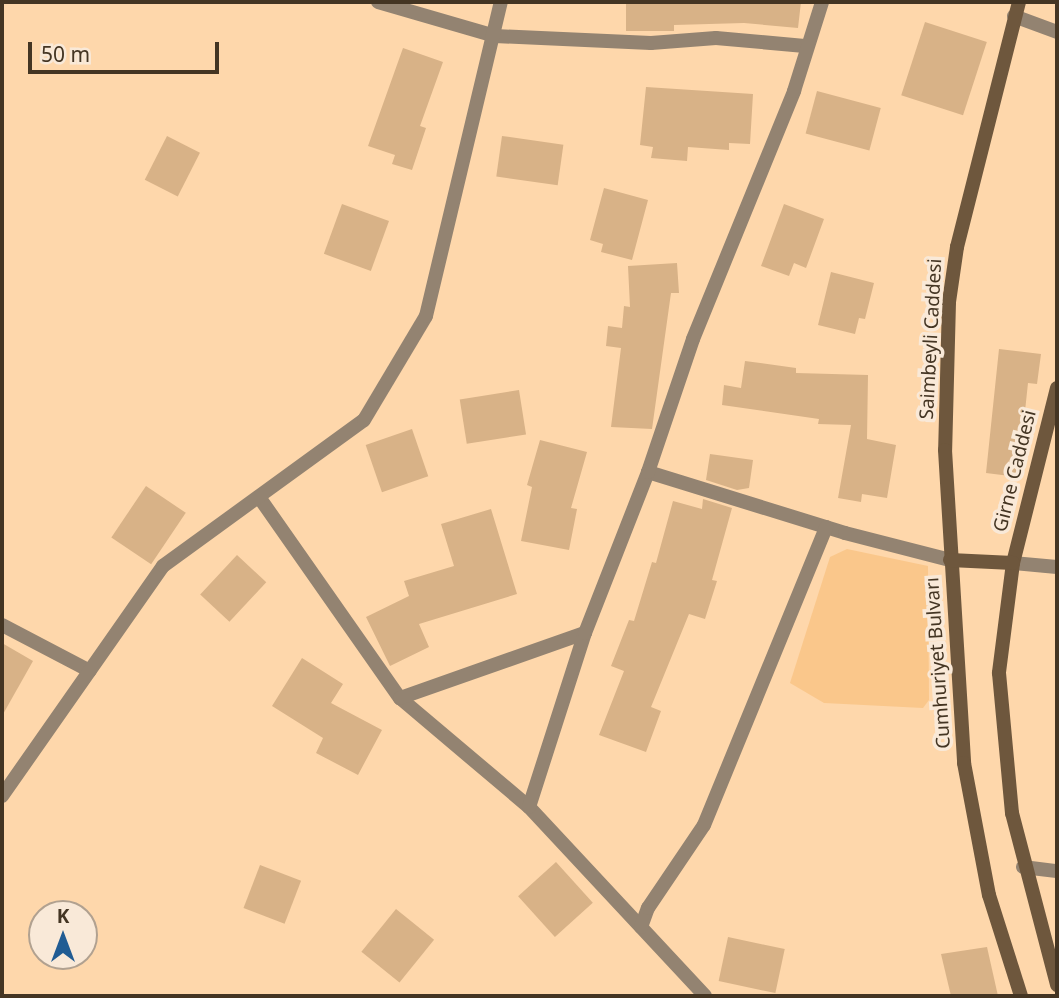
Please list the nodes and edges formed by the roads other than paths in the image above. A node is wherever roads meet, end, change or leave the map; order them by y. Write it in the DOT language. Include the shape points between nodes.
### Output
graph roads {
  1 [pos="378,2"];
  2 [pos="501,2"];
  3 [pos="822,2"];
  4 [pos="1006,2"];
  5 [pos="1019,2"];
  6 [pos="1014,16"];
  7 [pos="1057,32"];
  8 [pos="495,36"];
  9 [pos="805,46"];
  10 [pos="1057,388"];
  11 [pos="648,472"];
  12 [pos="259,497"];
  13 [pos="826,527"];
  14 [pos="950,560"];
  15 [pos="1013,563"];
  16 [pos="1057,567"];
  17 [pos="2,625"];
  18 [pos="585,633"];
  19 [pos="90,671"];
  20 [pos="400,698"];
  21 [pos="2,796"];
  22 [pos="529,807"];
  23 [pos="1023,867"];
  24 [pos="1057,871"];
  25 [pos="641,927"];
  26 [pos="1057,985"];
  27 [pos="705,996"];
  28 [pos="1021,996"];
  1 -- 8 [label="street"];
  2 -- 8 [label="street"];
  3 -- 9 [label="street"];
  4 -- 6 [label="main road"];
  5 -- 6 [label="main road, Saimbeyli Caddesi"];
  6 -- 7 [label="street"];
  6 -- 14 [label="main road, Saimbeyli Caddesi" via="957,247 949,302 945,450"];
  8 -- 9 [label="street" via="651,43 716,38"];
  8 -- 12 [label="street" via="426,316 364,420"];
  9 -- 11 [label="street" via="794,91 693,339"];
  10 -- 15 [label="main road, Girne Caddesi"];
  11 -- 13 [label="street"];
  11 -- 18 [label="street"];
  12 -- 19 [label="street" via="163,566"];
  12 -- 20 [label="street"];
  13 -- 14 [label="street"];
  13 -- 25 [label="street" via="704,825 648,908"];
  14 -- 15 [label="main road, Cumhuriyet Bulvarı"];
  14 -- 28 [label="main road, Cumhuriyet Bulvarı" via="960,718 972,812 995,920"];
  15 -- 16 [label="street"];
  15 -- 23 [label="main road" via="1000,635 1000,716"];
  17 -- 19 [label="street"];
  18 -- 20 [label="street"];
  18 -- 22 [label="street"];
  19 -- 21 [label="street"];
  20 -- 22 [label="street"];
  22 -- 25 [label="street"];
  23 -- 24 [label="street"];
  23 -- 26 [label="main road"];
  25 -- 27 [label="street"];
}
